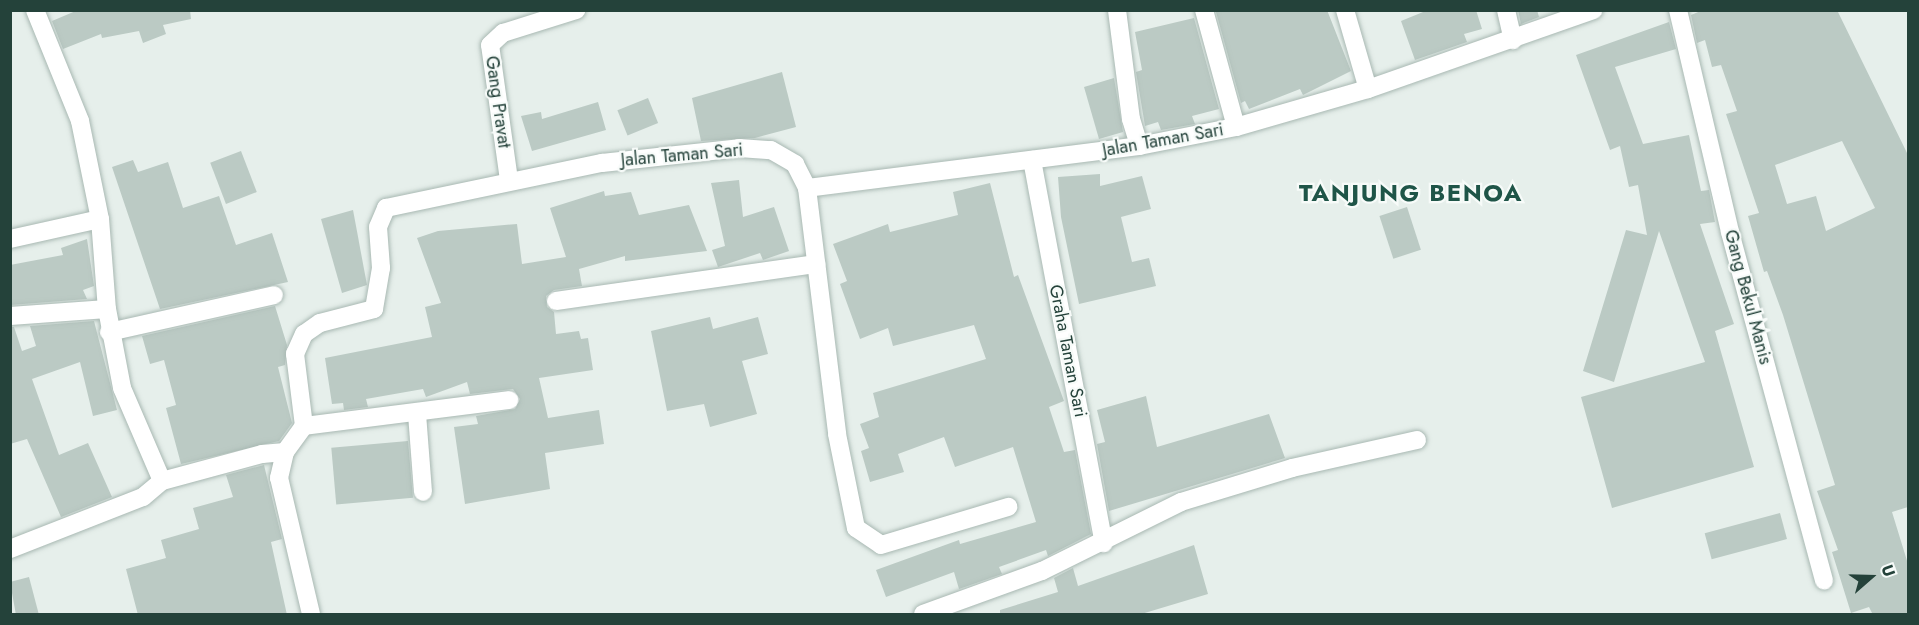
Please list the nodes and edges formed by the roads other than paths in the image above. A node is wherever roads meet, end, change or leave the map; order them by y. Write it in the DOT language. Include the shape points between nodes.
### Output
graph roads {
  1 [pos="35,10"];
  2 [pos="576,10"];
  3 [pos="1117,10"];
  4 [pos="1204,10"];
  5 [pos="1346,10"];
  6 [pos="1506,10"];
  7 [pos="1593,10"];
  8 [pos="1678,10"];
  9 [pos="1513,40"];
  10 [pos="1368,89"];
  11 [pos="1236,127"];
  12 [pos="1139,146"];
  13 [pos="1032,160"];
  14 [pos="509,180"];
  15 [pos="807,188"];
  16 [pos="100,219"];
  17 [pos="10,239"];
  18 [pos="816,264"];
  19 [pos="274,296"];
  20 [pos="556,301"];
  21 [pos="107,309"];
  22 [pos="10,316"];
  23 [pos="109,332"];
  24 [pos="509,400"];
  25 [pos="417,414"];
  26 [pos="304,426"];
  27 [pos="1417,440"];
  28 [pos="285,452"];
  29 [pos="162,481"];
  30 [pos="423,492"];
  31 [pos="1008,507"];
  32 [pos="1104,543"];
  33 [pos="10,549"];
  34 [pos="1824,581"];
  35 [pos="311,615"];
  36 [pos="923,615"];
  1 -- 16 [label="street" via="80,121"];
  2 -- 14 [label="street, Gang Pravat" via="503,33 490,45"];
  3 -- 12 [label="street" via="1131,120"];
  4 -- 11 [label="street"];
  5 -- 10 [label="street"];
  6 -- 9 [label="street"];
  7 -- 9 [label="street, Jalan Taman Sari"];
  8 -- 34 [label="street, Gang Bekul Manis" via="1730,232"];
  9 -- 10 [label="street, Jalan Taman Sari"];
  10 -- 11 [label="street, Jalan Taman Sari"];
  11 -- 12 [label="street, Jalan Taman Sari"];
  12 -- 13 [label="street, Jalan Taman Sari"];
  13 -- 15 [label="street, Jalan Taman Sari"];
  13 -- 32 [label="street, Graha Taman Sari"];
  14 -- 15 [label="street, Jalan Taman Sari" via="602,163 739,148 771,150 786,156 795,164"];
  14 -- 26 [label="street, Jalan Taman Sari" via="386,208 378,227 381,268 374,309 320,323 304,334 298,345 296,372"];
  15 -- 18 [label="street"];
  16 -- 17 [label="street"];
  16 -- 21 [label="street"];
  18 -- 20 [label="street"];
  18 -- 31 [label="street" via="837,434 856,528 881,545"];
  19 -- 23 [label="street"];
  21 -- 22 [label="street"];
  21 -- 23 [label="street"];
  23 -- 29 [label="street" via="122,388"];
  24 -- 25 [label="street"];
  25 -- 26 [label="street"];
  25 -- 30 [label="street"];
  26 -- 28 [label="street"];
  27 -- 32 [label="street" via="1292,468 1181,502"];
  28 -- 29 [label="street" via="262,454"];
  28 -- 35 [label="street" via="279,478"];
  29 -- 33 [label="street" via="143,497"];
  32 -- 36 [label="street" via="1042,571"];
}
